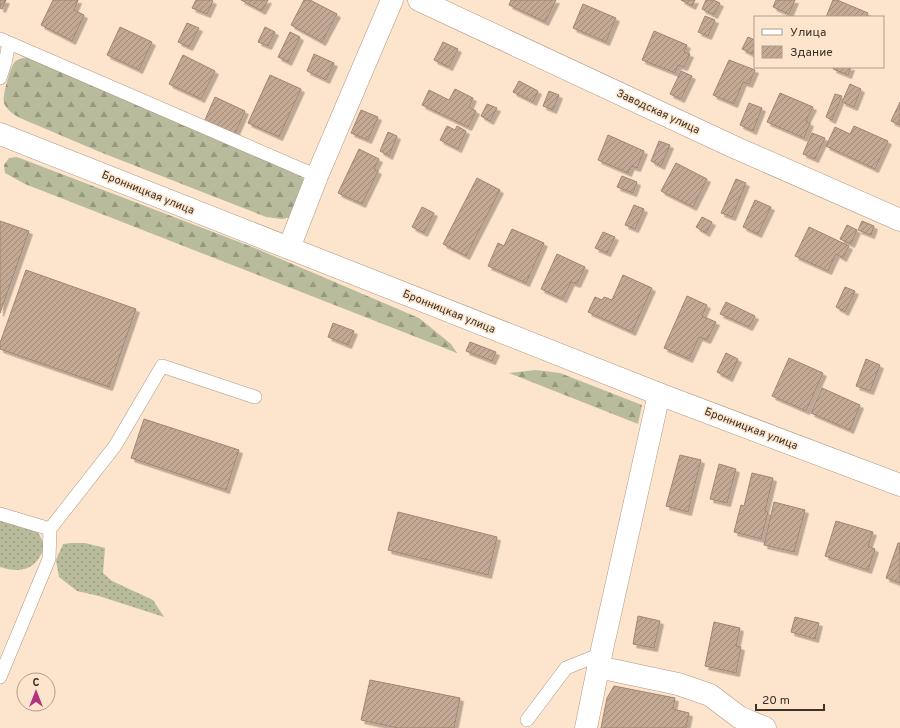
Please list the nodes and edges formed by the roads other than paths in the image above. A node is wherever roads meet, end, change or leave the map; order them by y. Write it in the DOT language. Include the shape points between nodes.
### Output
graph roads {
  1 [pos="392,0"];
  2 [pos="419,0"];
  3 [pos="4,41"];
  4 [pos="0,78"];
  5 [pos="0,134"];
  6 [pos="317,176"];
  7 [pos="900,220"];
  8 [pos="289,248"];
  9 [pos="659,394"];
  10 [pos="254,397"];
  11 [pos="900,485"];
  12 [pos="0,514"];
  13 [pos="50,529"];
  14 [pos="599,660"];
  15 [pos="0,677"];
  16 [pos="528,720"];
  17 [pos="586,728"];
  18 [pos="765,728"];
  1 -- 6 [label="street"];
  2 -- 7 [label="street, Заводская улица" via="734,147"];
  3 -- 4 [label="lane" via="5,63"];
  3 -- 6 [label="lane"];
  5 -- 8 [label="street, Бронницкая улица"];
  6 -- 8 [label="street"];
  8 -- 9 [label="street, Бронницкая улица"];
  9 -- 11 [label="street, Бронницкая улица"];
  9 -- 14 [label="street"];
  10 -- 13 [label="lane" via="162,366 115,446"];
  12 -- 13 [label="lane"];
  13 -- 15 [label="lane" via="49,558"];
  14 -- 16 [label="lane" via="566,668"];
  14 -- 17 [label="street"];
  14 -- 18 [label="street" via="710,695 739,717"];
}
